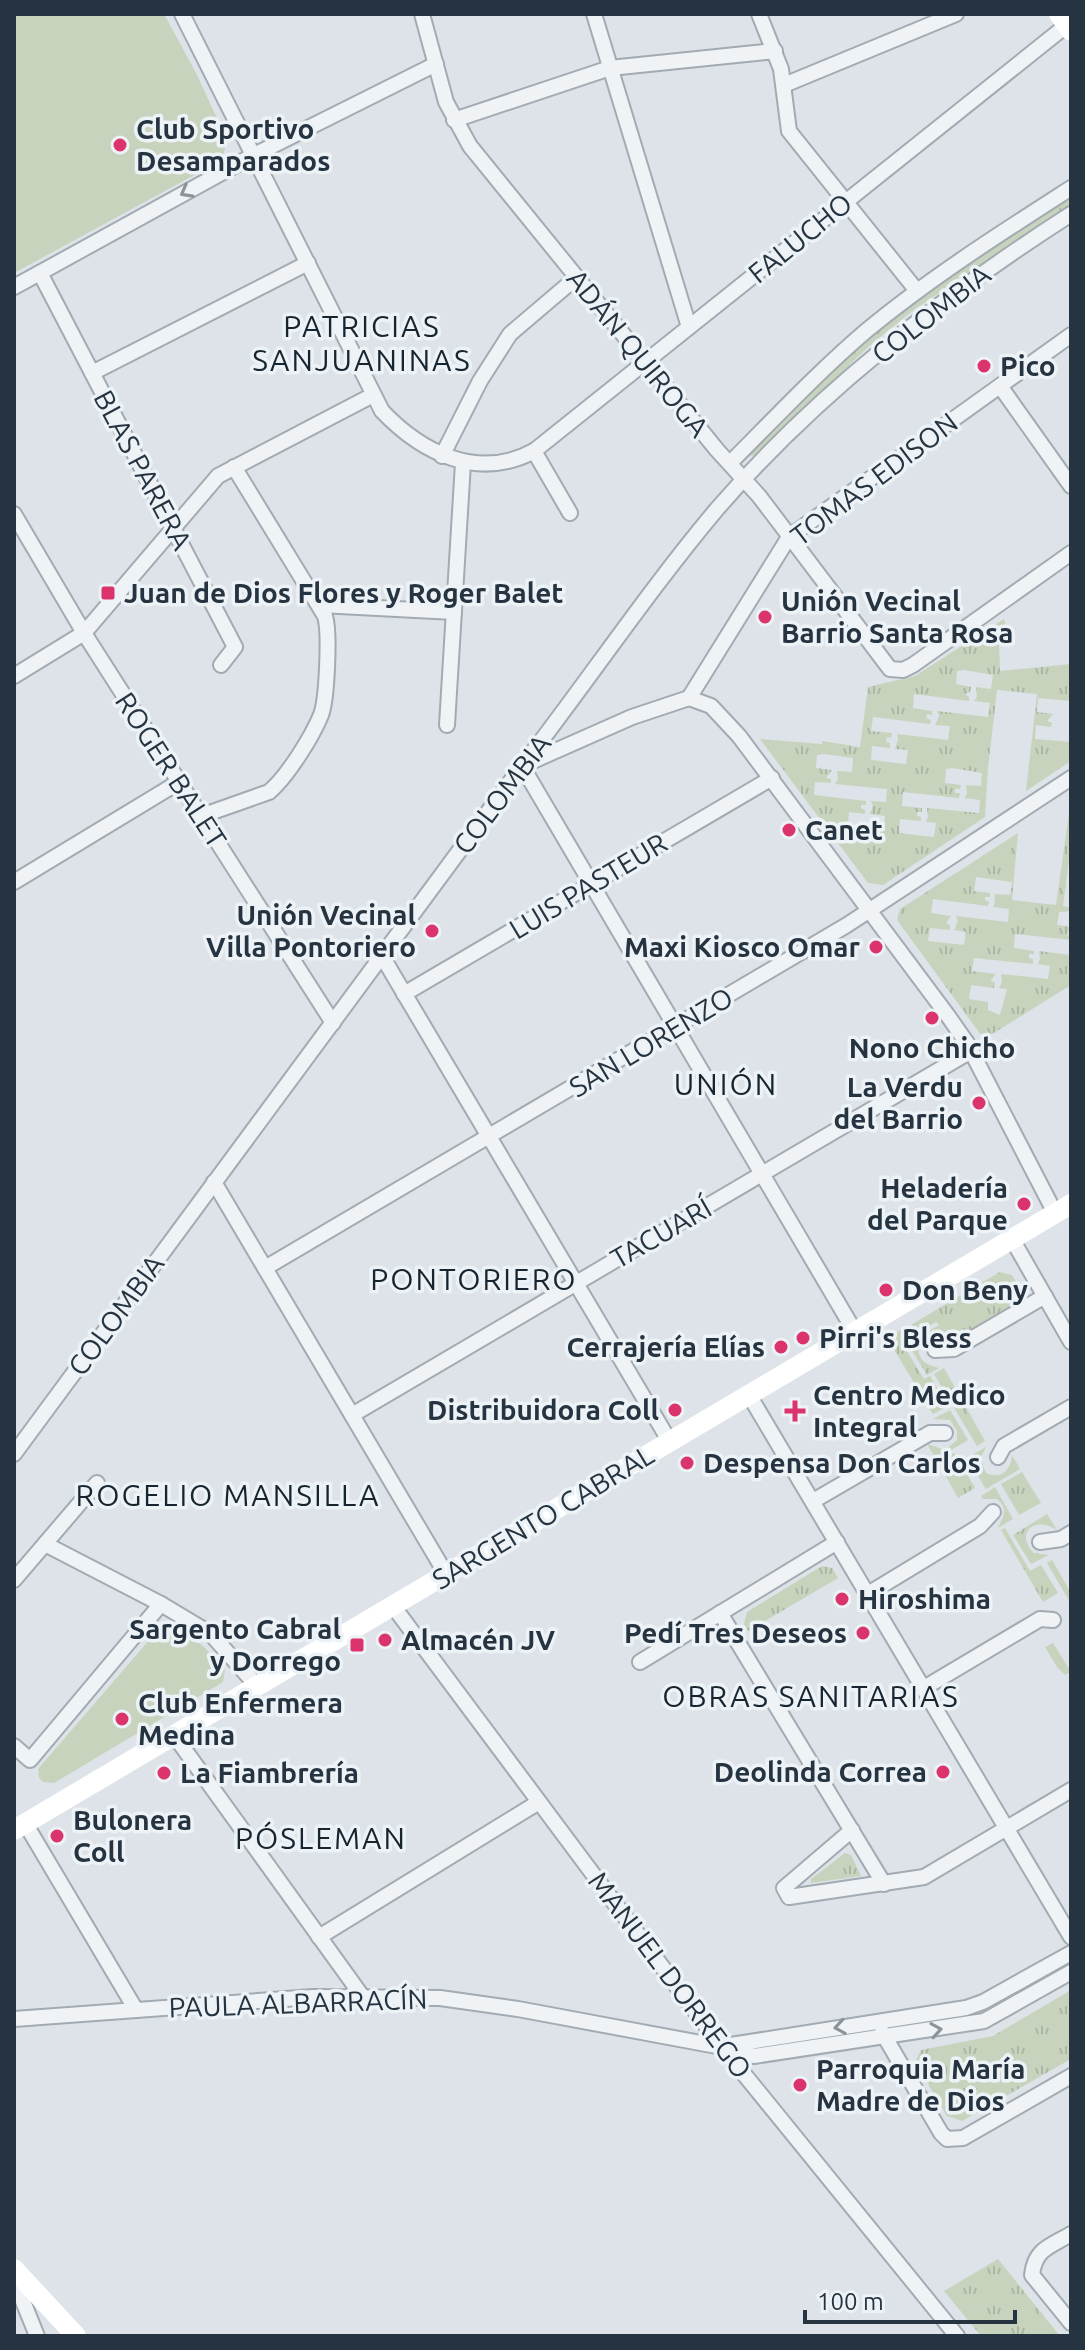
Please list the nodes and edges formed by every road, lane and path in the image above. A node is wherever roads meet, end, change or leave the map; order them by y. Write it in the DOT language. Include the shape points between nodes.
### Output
graph roads {
  1 [pos="182,14"];
  2 [pos="422,14"];
  3 [pos="594,14"];
  4 [pos="759,14"];
  5 [pos="956,14"];
  6 [pos="1066,23"];
  7 [pos="775,51"];
  8 [pos="436,64"];
  9 [pos="610,68"];
  10 [pos="784,85"];
  11 [pos="454,120"];
  12 [pos="254,155"];
  13 [pos="1071,188"];
  14 [pos="845,203"];
  15 [pos="1071,214"];
  16 [pos="308,263"];
  17 [pos="40,273"];
  18 [pos="577,277"];
  19 [pos="14,287"];
  20 [pos="917,291"];
  21 [pos="689,327"];
  22 [pos="1071,335"];
  23 [pos="645,362"];
  24 [pos="92,373"];
  25 [pos="1000,386"];
  26 [pos="373,395"];
  27 [pos="534,451"];
  28 [pos="442,456"];
  29 [pos="463,463"];
  30 [pos="730,463"];
  31 [pos="234,467"];
  32 [pos="745,480"];
  33 [pos="1071,486"];
  34 [pos="570,513"];
  35 [pos="14,514"];
  36 [pos="173,528"];
  37 [pos="789,537"];
  38 [pos="1071,553"];
  39 [pos="320,605"];
  40 [pos="454,612"];
  41 [pos="84,633"];
  42 [pos="221,665"];
  43 [pos="14,676"];
  44 [pos="689,698"];
  45 [pos="447,725"];
  46 [pos="522,766"];
  47 [pos="772,778"];
  48 [pos="1071,778"];
  49 [pos="179,782"];
  50 [pos="201,816"];
  51 [pos="14,882"];
  52 [pos="592,884"];
  53 [pos="870,910"];
  54 [pos="382,956"];
  55 [pos="404,994"];
  56 [pos="333,1023"];
  57 [pos="677,1027"];
  58 [pos="971,1051"];
  59 [pos="489,1137"];
  60 [pos="762,1174"];
  61 [pos="214,1182"];
  62 [pos="1063,1209"];
  63 [pos="1012,1239"];
  64 [pos="265,1268"];
  65 [pos="576,1283"];
  66 [pos="1045,1296"];
  67 [pos="855,1332"];
  68 [pos="1071,1342"];
  69 [pos="935,1350"];
  70 [pos="749,1395"];
  71 [pos="1071,1407"];
  72 [pos="352,1415"];
  73 [pos="945,1433"];
  74 [pos="670,1442"];
  75 [pos="14,1454"];
  76 [pos="998,1457"];
  77 [pos="97,1483"];
  78 [pos="813,1501"];
  79 [pos="993,1512"];
  80 [pos="1071,1533"];
  81 [pos="837,1542"];
  82 [pos="1040,1542"];
  83 [pos="45,1544"];
  84 [pos="446,1574"];
  85 [pos="14,1580"];
  86 [pos="868,1594"];
  87 [pos="161,1604"];
  88 [pos="393,1606"];
  89 [pos="720,1613"];
  90 [pos="1053,1620"];
  91 [pos="640,1662"];
  92 [pos="257,1686"];
  93 [pos="924,1688"];
  94 [pos="174,1735"];
  95 [pos="14,1746"];
  96 [pos="1071,1790"];
  97 [pos="539,1802"];
  98 [pos="20,1827"];
  99 [pos="1008,1829"];
  100 [pos="852,1830"];
  101 [pos="884,1884"];
  102 [pos="319,1937"];
  103 [pos="1071,1937"];
  104 [pos="1071,1953"];
  105 [pos="1071,1972"];
  106 [pos="362,1996"];
  107 [pos="136,2010"];
  108 [pos="14,2019"];
  109 [pos="876,2022"];
  110 [pos="885,2037"];
  111 [pos="722,2047"];
  112 [pos="1071,2076"];
  113 [pos="1071,2234"];
  114 [pos="14,2269"];
  115 [pos="14,2279"];
  116 [pos="1071,2323"];
  117 [pos="37,2336"];
  118 [pos="76,2336"];
  119 [pos="957,2336"];
  1 -- 12 [label="street"];
  2 -- 8 [label="street, ADÁN QUIROGA"];
  3 -- 9 [label="street"];
  4 -- 7 [label="street"];
  5 -- 10 [label="street"];
  6 -- 14 [label="street, FALUCHO"];
  7 -- 9 [label="street"];
  7 -- 10 [label="street"];
  8 -- 11 [label="street, ADÁN QUIROGA"];
  8 -- 12 [label="street"];
  9 -- 11 [label="street"];
  9 -- 21 [label="street"];
  10 -- 14 [label="street" via="789,131"];
  11 -- 18 [label="street, ADÁN QUIROGA"];
  12 -- 16 [label="street"];
  12 -- 17 [label="street, one-way"];
  13 -- 20 [label="street, COLOMBIA"];
  14 -- 20 [label="street"];
  14 -- 21 [label="street, FALUCHO"];
  15 -- 32 [label="street, COLOMBIA" via="891,342"];
  16 -- 24 [label="street"];
  16 -- 26 [label="street"];
  17 -- 19 [label="street"];
  17 -- 24 [label="street, BLAS PARERA"];
  18 -- 23 [label="street, ADÁN QUIROGA"];
  18 -- 28 [label="street" via="510,334"];
  20 -- 30 [label="street, COLOMBIA" via="840,355"];
  21 -- 23 [label="street, FALUCHO"];
  22 -- 25 [label="street, TOMAS EDISON"];
  23 -- 27 [label="street, FALUCHO"];
  23 -- 30 [label="street, ADÁN QUIROGA"];
  24 -- 36 [label="street, BLAS PARERA"];
  25 -- 33 [label="street"];
  25 -- 37 [label="street, TOMAS EDISON"];
  26 -- 28 [label="street" via="393,422"];
  26 -- 31 [label="street"];
  27 -- 29 [label="street, FALUCHO" via="511,459"];
  27 -- 34 [label="street"];
  28 -- 29 [label="street"];
  29 -- 40 [label="street"];
  30 -- 32 [label="street, ADÁN QUIROGA"];
  31 -- 36 [label="street" via="218,476"];
  31 -- 39 [label="street"];
  32 -- 37 [label="street, ADÁN QUIROGA"];
  32 -- 46 [label="street, COLOMBIA" via="661,578"];
  35 -- 41 [label="street, ROGER BALET"];
  36 -- 41 [label="street"];
  36 -- 42 [label="street, BLAS PARERA" via="235,647"];
  37 -- 38 [label="street, ADÁN QUIROGA" via="894,670 913,665"];
  37 -- 44 [label="street, TOMAS EDISON"];
  39 -- 40 [label="street"];
  39 -- 50 [label="street" via="328,623 328,645 324,705 313,729 269,792"];
  40 -- 45 [label="street"];
  41 -- 43 [label="street"];
  41 -- 49 [label="street, ROGER BALET"];
  44 -- 46 [label="street" via="619,722"];
  44 -- 47 [label="street" via="725,718"];
  46 -- 52 [label="street"];
  46 -- 54 [label="street, COLOMBIA"];
  47 -- 52 [label="street, LUIS PASTEUR"];
  47 -- 53 [label="street"];
  48 -- 53 [label="street, SAN LORENZO"];
  49 -- 50 [label="street, ROGER BALET"];
  49 -- 51 [label="street"];
  50 -- 56 [label="street, ROGER BALET"];
  52 -- 55 [label="street, LUIS PASTEUR"];
  52 -- 57 [label="street"];
  53 -- 57 [label="street, SAN LORENZO"];
  53 -- 58 [label="street"];
  54 -- 55 [label="street"];
  54 -- 56 [label="street, COLOMBIA"];
  55 -- 59 [label="street"];
  56 -- 61 [label="street, COLOMBIA"];
  57 -- 59 [label="street, SAN LORENZO"];
  57 -- 60 [label="street"];
  58 -- 60 [label="street, TACUARÍ"];
  58 -- 62 [label="street"];
  59 -- 64 [label="street, SAN LORENZO"];
  59 -- 65 [label="street"];
  60 -- 65 [label="street, TACUARÍ"];
  60 -- 67 [label="street"];
  61 -- 64 [label="street"];
  61 -- 75 [label="street, COLOMBIA"];
  62 -- 63 [label="main road, SARGENTO CABRAL"];
  63 -- 66 [label="street"];
  63 -- 67 [label="main road, SARGENTO CABRAL"];
  64 -- 72 [label="street"];
  65 -- 72 [label="street, TACUARÍ"];
  65 -- 74 [label="street"];
  66 -- 68 [label="street"];
  66 -- 69 [label="street" via="954,1349"];
  67 -- 70 [label="main road, SARGENTO CABRAL"];
  70 -- 74 [label="main road, SARGENTO CABRAL"];
  70 -- 78 [label="street"];
  71 -- 76 [label="street" via="1004,1446"];
  72 -- 84 [label="street"];
  73 -- 78 [label="street" via="930,1433"];
  74 -- 84 [label="main road, SARGENTO CABRAL"];
  77 -- 83 [label="street"];
  78 -- 81 [label="street"];
  79 -- 86 [label="street" via="980,1526"];
  80 -- 82 [label="street"];
  81 -- 86 [label="street"];
  81 -- 89 [label="street"];
  83 -- 85 [label="street"];
  83 -- 87 [label="street"];
  84 -- 88 [label="main road, SARGENTO CABRAL"];
  86 -- 93 [label="street"];
  87 -- 92 [label="street" via="211,1634"];
  87 -- 95 [label="street" via="30,1760"];
  88 -- 92 [label="main road, SARGENTO CABRAL"];
  88 -- 97 [label="street, MANUEL DORREGO"];
  89 -- 91 [label="street"];
  89 -- 100 [label="street"];
  90 -- 93 [label="street" via="1040,1619"];
  92 -- 94 [label="main road, SARGENTO CABRAL"];
  93 -- 99 [label="street"];
  94 -- 98 [label="main road, SARGENTO CABRAL"];
  94 -- 102 [label="street"];
  96 -- 99 [label="street"];
  97 -- 102 [label="street"];
  97 -- 111 [label="street, MANUEL DORREGO"];
  98 -- 107 [label="street"];
  99 -- 101 [label="street" via="932,1873"];
  99 -- 103 [label="street"];
  100 -- 101 [label="street"];
  100 -- 101 [label="street" via="784,1888 789,1897"];
  102 -- 106 [label="street"];
  104 -- 109 [label="street, PAULA ALBARRACÍN" via="975,2005"];
  110 -- 105 [label="street, PAULA ALBARRACÍN, one-way" via="984,2021"];
  106 -- 107 [label="street, PAULA ALBARRACÍN"];
  106 -- 111 [label="street, PAULA ALBARRACÍN" via="479,2002"];
  107 -- 108 [label="street, PAULA ALBARRACÍN"];
  109 -- 110 [label="street"];
  109 -- 111 [label="street, PAULA ALBARRACÍN, one-way"];
  110 -- 111 [label="street, PAULA ALBARRACÍN" via="754,2056"];
  110 -- 112 [label="street" via="947,2139 963,2138"];
  111 -- 119 [label="street, MANUEL DORREGO"];
  113 -- 116 [label="street" via="1037,2254 1032,2275"];
  114 -- 118 [label="main road"];
  115 -- 117 [label="street"];
}
